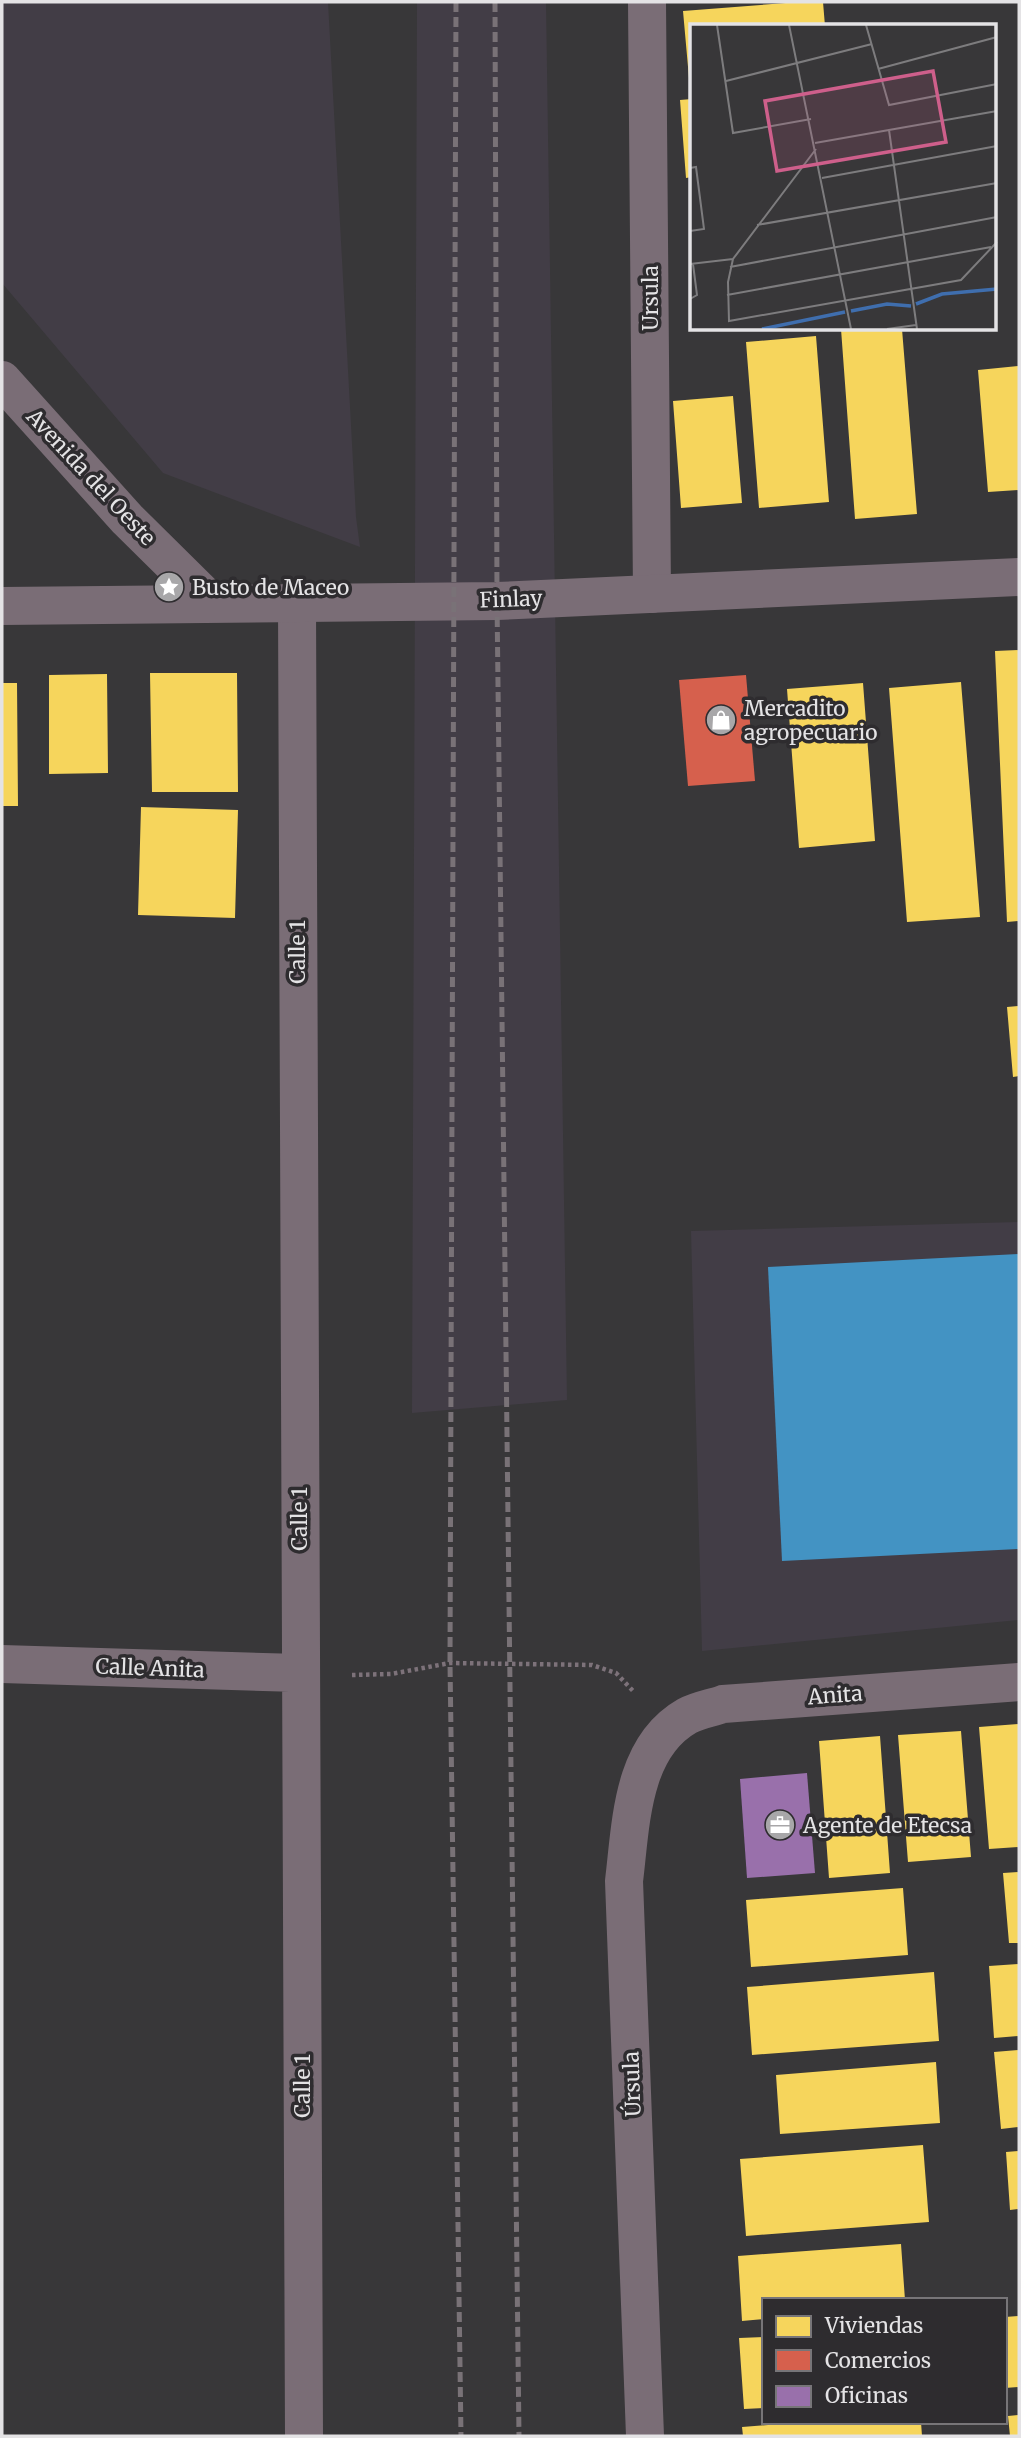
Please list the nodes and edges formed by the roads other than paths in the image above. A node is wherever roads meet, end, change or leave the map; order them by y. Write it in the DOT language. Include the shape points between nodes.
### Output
graph roads {
  1 [pos="648,2"];
  2 [pos="2,380"];
  3 [pos="1019,577"];
  4 [pos="652,594"];
  5 [pos="212,603"];
  6 [pos="297,603"];
  7 [pos="2,606"];
  8 [pos="2,1664"];
  9 [pos="299,1674"];
  10 [pos="1019,1682"];
  11 [pos="660,1738"];
  12 [pos="304,2436"];
  13 [pos="645,2436"];
  1 -- 4 [label="street, Ursula"];
  2 -- 5 [label="street, Avenida del Oeste" via="127,519"];
  3 -- 4 [label="street, Finlay"];
  4 -- 6 [label="street, Finlay"];
  5 -- 6 [label="street, Finlay"];
  5 -- 7 [label="street, Finlay"];
  6 -- 9 [label="street, Calle 1"];
  8 -- 9 [label="street, Calle Anita"];
  9 -- 12 [label="street, Calle 1"];
  10 -- 11 [label="street, Anita" via="723,1704 688,1716"];
  11 -- 13 [label="street, Úrsula" via="635,1789 624,1881"];
}
